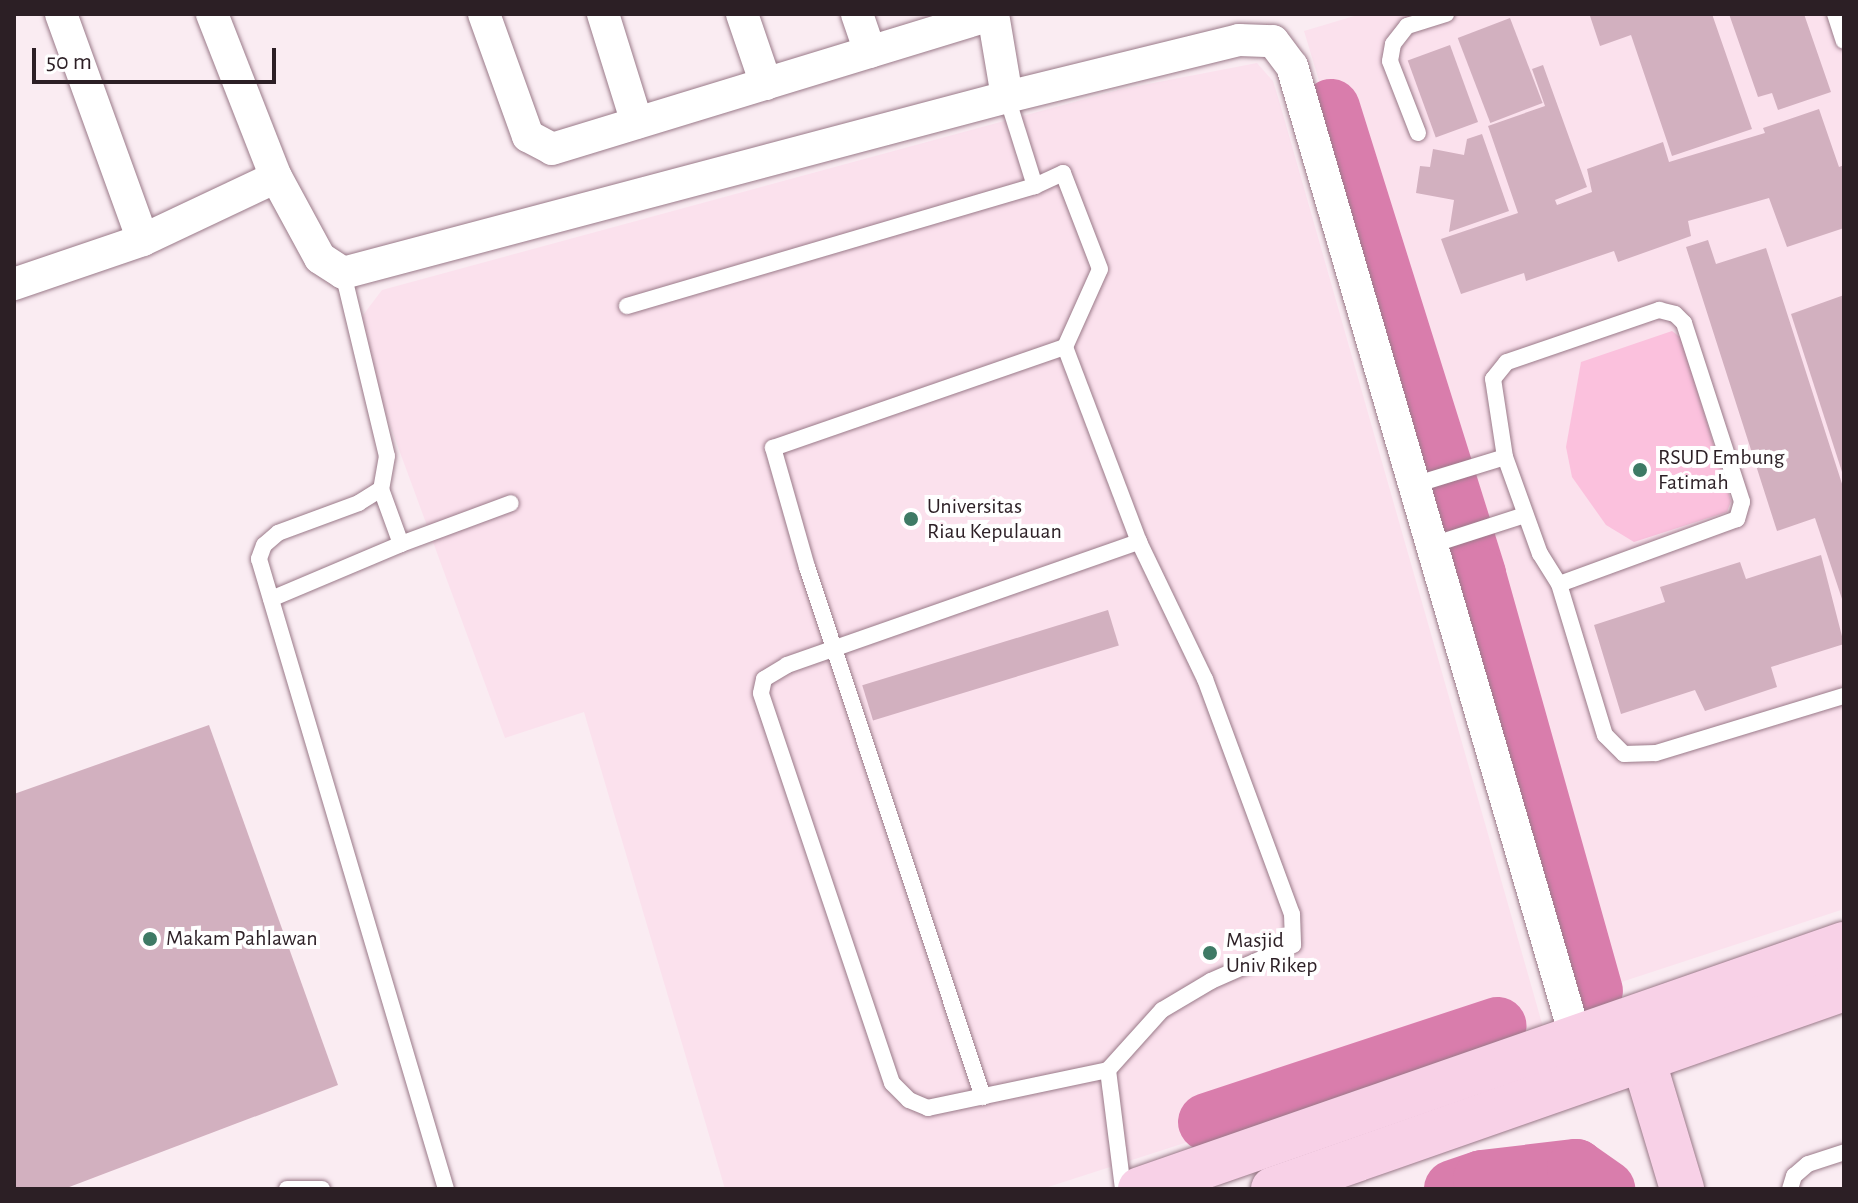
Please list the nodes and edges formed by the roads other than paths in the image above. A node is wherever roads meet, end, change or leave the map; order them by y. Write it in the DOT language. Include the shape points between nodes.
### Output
graph roads {
  1 [pos="61,14"];
  2 [pos="212,14"];
  3 [pos="484,14"];
  4 [pos="603,14"];
  5 [pos="742,14"];
  6 [pos="857,14"];
  7 [pos="993,14"];
  8 [pos="1446,14"];
  9 [pos="1835,14"];
  10 [pos="1234,27"];
  11 [pos="1844,41"];
  12 [pos="870,52"];
  13 [pos="766,84"];
  14 [pos="1007,97"];
  15 [pos="637,123"];
  16 [pos="1418,133"];
  17 [pos="276,177"];
  18 [pos="1035,186"];
  19 [pos="143,240"];
  20 [pos="343,273"];
  21 [pos="14,284"];
  22 [pos="627,306"];
  23 [pos="1065,347"];
  24 [pos="1498,459"];
  25 [pos="1423,483"];
  26 [pos="381,489"];
  27 [pos="511,503"];
  28 [pos="1517,516"];
  29 [pos="1442,541"];
  30 [pos="1139,542"];
  31 [pos="401,544"];
  32 [pos="1559,584"];
  33 [pos="271,599"];
  34 [pos="835,648"];
  35 [pos="1844,696"];
  36 [pos="1844,944"];
  37 [pos="1844,989"];
  38 [pos="1637,1038"];
  39 [pos="1582,1059"];
  40 [pos="1108,1070"];
  41 [pos="983,1097"];
  42 [pos="1844,1152"];
  43 [pos="287,1189"];
  44 [pos="322,1189"];
  45 [pos="446,1189"];
  46 [pos="1123,1189"];
  47 [pos="1140,1189"];
  48 [pos="1273,1189"];
  49 [pos="1682,1189"];
  50 [pos="1790,1189"];
  1 -- 19 [label="street"];
  2 -- 17 [label="street"];
  3 -- 15 [label="street" via="518,115 536,145 552,149"];
  4 -- 15 [label="street"];
  5 -- 13 [label="street"];
  6 -- 12 [label="street"];
  7 -- 12 [label="street"];
  7 -- 14 [label="street"];
  8 -- 16 [label="lane" via="1407,26 1393,44 1390,61"];
  9 -- 11 [label="lane"];
  10 -- 14 [label="street"];
  10 -- 25 [label="street" via="1273,41 1292,66"];
  12 -- 13 [label="street"];
  13 -- 15 [label="street"];
  14 -- 18 [label="lane"];
  14 -- 20 [label="street"];
  17 -- 19 [label="street"];
  17 -- 20 [label="street" via="320,258"];
  18 -- 22 [label="lane"];
  18 -- 23 [label="lane" via="1063,173 1100,269"];
  19 -- 21 [label="street"];
  20 -- 26 [label="lane" via="387,456"];
  23 -- 30 [label="lane"];
  23 -- 34 [label="lane" via="773,448"];
  24 -- 25 [label="lane"];
  24 -- 28 [label="lane"];
  24 -- 32 [label="lane" via="1493,379 1507,362 1659,310 1684,323 1742,502 1737,519"];
  25 -- 29 [label="street"];
  26 -- 31 [label="lane"];
  26 -- 33 [label="lane" via="359,503 278,533 264,545 259,559"];
  27 -- 31 [label="lane"];
  28 -- 29 [label="lane"];
  28 -- 32 [label="lane"];
  29 -- 39 [label="street"];
  30 -- 34 [label="lane"];
  30 -- 40 [label="lane" via="1205,679 1295,931 1293,945 1281,954 1211,981 1162,1010"];
  31 -- 33 [label="lane"];
  32 -- 35 [label="lane" via="1605,735 1624,754 1656,753"];
  33 -- 45 [label="lane"];
  34 -- 41 [label="lane"];
  34 -- 41 [label="lane" via="773,672 764,679 761,693 892,1083 909,1100 928,1108"];
  36 -- 38 [label="main road"];
  37 -- 38 [label="main road"];
  38 -- 39 [label="main road"];
  38 -- 49 [label="main road"];
  39 -- 47 [label="main road"];
  39 -- 48 [label="main road"];
  40 -- 41 [label="lane"];
  40 -- 46 [label="lane"];
  42 -- 50 [label="lane" via="1808,1164 1794,1176"];
  43 -- 44 [label="lane"];
}
